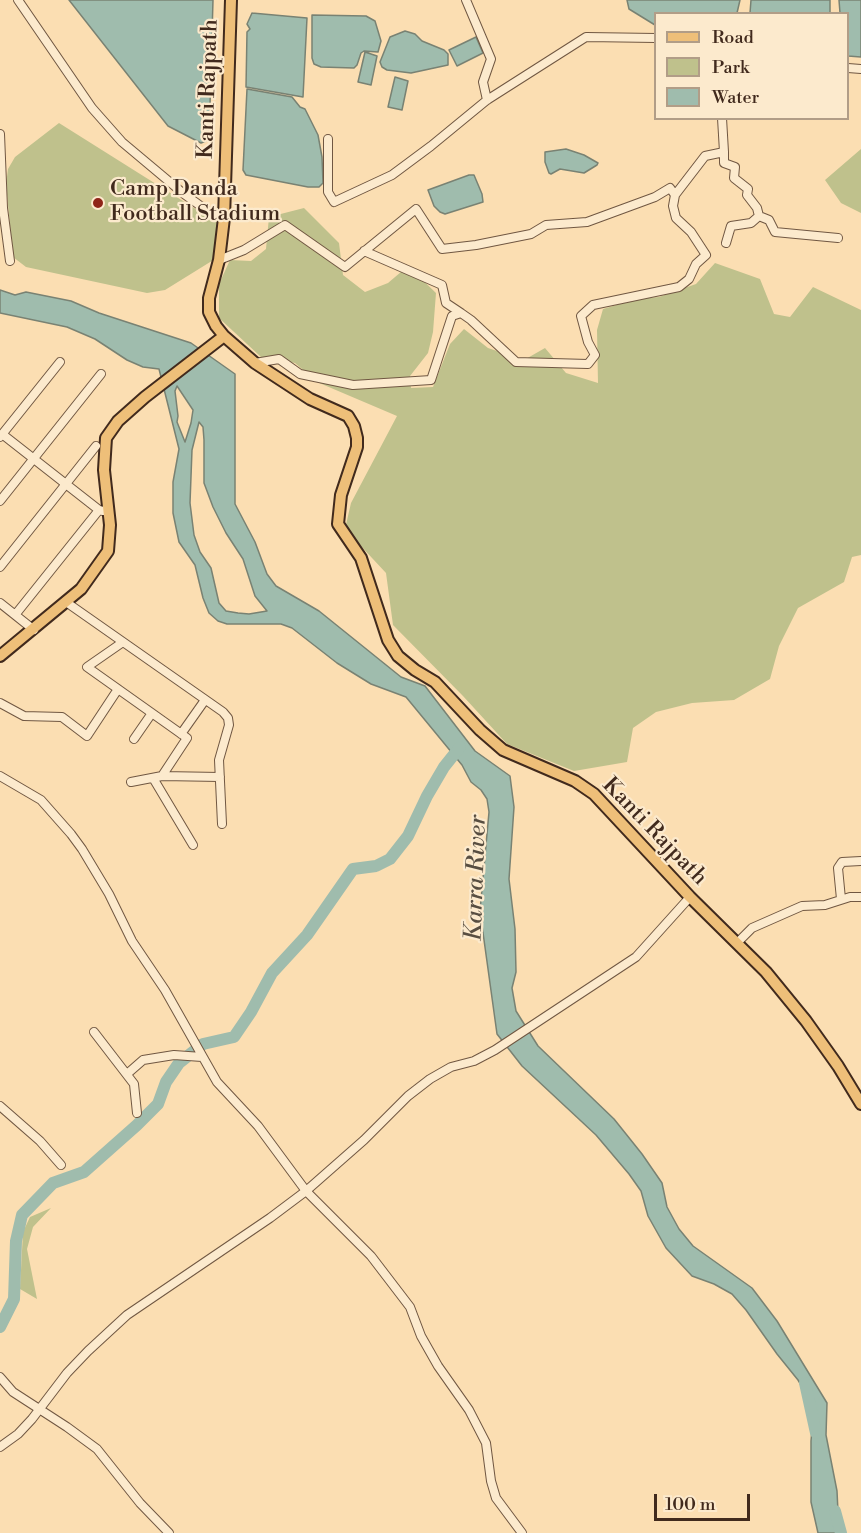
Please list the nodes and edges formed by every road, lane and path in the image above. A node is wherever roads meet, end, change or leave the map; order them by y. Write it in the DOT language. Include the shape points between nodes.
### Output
graph roads {
  1 [pos="18,0"];
  2 [pos="231,0"];
  3 [pos="466,0"];
  4 [pos="654,38"];
  5 [pos="487,99"];
  6 [pos="722,120"];
  7 [pos="0,134"];
  8 [pos="328,139"];
  9 [pos="724,152"];
  10 [pos="675,195"];
  11 [pos="1,209"];
  12 [pos="759,216"];
  13 [pos="224,218"];
  14 [pos="838,238"];
  15 [pos="726,243"];
  16 [pos="364,251"];
  17 [pos="219,260"];
  18 [pos="10,261"];
  19 [pos="461,313"];
  20 [pos="224,336"];
  21 [pos="60,362"];
  22 [pos="255,363"];
  23 [pos="101,374"];
  24 [pos="1,435"];
  25 [pos="96,446"];
  26 [pos="34,459"];
  27 [pos="66,483"];
  28 [pos="0,501"];
  29 [pos="104,511"];
  30 [pos="0,567"];
  31 [pos="66,602"];
  32 [pos="0,603"];
  33 [pos="15,615"];
  34 [pos="34,630"];
  35 [pos="123,642"];
  36 [pos="0,656"];
  37 [pos="118,689"];
  38 [pos="205,700"];
  39 [pos="0,703"];
  40 [pos="152,713"];
  41 [pos="181,734"];
  42 [pos="134,739"];
  43 [pos="0,776"];
  44 [pos="162,776"];
  45 [pos="220,777"];
  46 [pos="153,778"];
  47 [pos="131,782"];
  48 [pos="222,824"];
  49 [pos="193,845"];
  50 [pos="861,861"];
  51 [pos="690,897"];
  52 [pos="861,897"];
  53 [pos="841,899"];
  54 [pos="738,942"];
  55 [pos="94,1032"];
  56 [pos="202,1055"];
  57 [pos="127,1074"];
  58 [pos="861,1104"];
  59 [pos="0,1106"];
  60 [pos="137,1113"];
  61 [pos="61,1165"];
  62 [pos="306,1191"];
  63 [pos="0,1377"];
  64 [pos="40,1409"];
  65 [pos="0,1447"];
  66 [pos="169,1533"];
  67 [pos="522,1533"];
  1 -- 13 [label="street" via="92,108 122,142 183,194"];
  2 -- 13 [label="main road, Kanti Rajpath"];
  3 -- 5 [label="street" via="491,58 483,82"];
  4 -- 5 [label="street" via="586,37"];
  5 -- 8 [label="street" via="392,175 334,202 328,192"];
  6 -- 9 [label="street"];
  7 -- 11 [label="street"];
  9 -- 10 [label="street" via="705,156"];
  9 -- 12 [label="street" via="724,163 735,167 734,178 748,189 747,195"];
  10 -- 16 [label="street" via="670,188 587,222 546,225 531,234 442,249 416,209"];
  10 -- 19 [label="street" via="676,218 692,232 706,255 679,287 593,305 581,316 595,355 588,364 516,362"];
  11 -- 18 [label="street"];
  12 -- 14 [label="street" via="769,220 775,232"];
  12 -- 15 [label="street" via="751,223 731,226"];
  13 -- 17 [label="main road, Kanti Rajpath"];
  16 -- 17 [label="street" via="345,267 285,225"];
  16 -- 19 [label="street" via="442,285 446,303"];
  17 -- 20 [label="main road, Kanti Rajpath" via="209,312"];
  19 -- 22 [label="street" via="452,316 431,380 353,385 300,374 279,359"];
  20 -- 22 [label="main road, Kanti Rajpath"];
  20 -- 29 [label="main road" via="145,397 118,421 106,438"];
  21 -- 24 [label="street"];
  22 -- 51 [label="main road, Kanti Rajpath" via="310,399 348,416 354,426 357,447 341,495 338,524 361,558 388,640 398,656 435,682 503,750 575,781 594,794"];
  23 -- 26 [label="street"];
  24 -- 26 [label="street"];
  25 -- 27 [label="street"];
  26 -- 27 [label="street"];
  26 -- 28 [label="street"];
  27 -- 29 [label="street"];
  27 -- 30 [label="street"];
  29 -- 31 [label="main road" via="110,525 108,551 81,589"];
  29 -- 33 [label="street"];
  31 -- 34 [label="main road"];
  31 -- 35 [label="street"];
  32 -- 33 [label="street"];
  33 -- 34 [label="street"];
  34 -- 36 [label="main road"];
  35 -- 37 [label="street" via="87,667"];
  35 -- 38 [label="street"];
  37 -- 39 [label="street" via="87,736 62,717 24,716"];
  37 -- 40 [label="street"];
  38 -- 41 [label="street"];
  38 -- 45 [label="street" via="228,718 219,760"];
  40 -- 41 [label="street"];
  40 -- 42 [label="street"];
  41 -- 44 [label="street" via="187,738"];
  43 -- 56 [label="street" via="41,800 82,849 132,941"];
  44 -- 45 [label="street"];
  44 -- 46 [label="street"];
  45 -- 48 [label="street"];
  46 -- 47 [label="street"];
  46 -- 49 [label="street"];
  50 -- 53 [label="street" via="842,862 838,868"];
  51 -- 54 [label="main road, Kanti Rajpath"];
  51 -- 62 [label="street" via="636,957 495,1050 430,1079"];
  52 -- 53 [label="street"];
  53 -- 54 [label="street" via="825,905 802,906 752,928"];
  54 -- 58 [label="main road, Kanti Rajpath" via="806,1021"];
  55 -- 57 [label="street"];
  56 -- 57 [label="street" via="142,1060"];
  56 -- 62 [label="street" via="217,1082 258,1126"];
  57 -- 60 [label="street" via="134,1084"];
  59 -- 61 [label="street"];
  62 -- 64 [label="street" via="127,1315 67,1373"];
  62 -- 67 [label="street" via="371,1256 410,1307 438,1366 478,1426 486,1443 496,1498"];
  63 -- 64 [label="street" via="13,1392"];
  64 -- 65 [label="street"];
  64 -- 66 [label="street" via="97,1449"];
}
